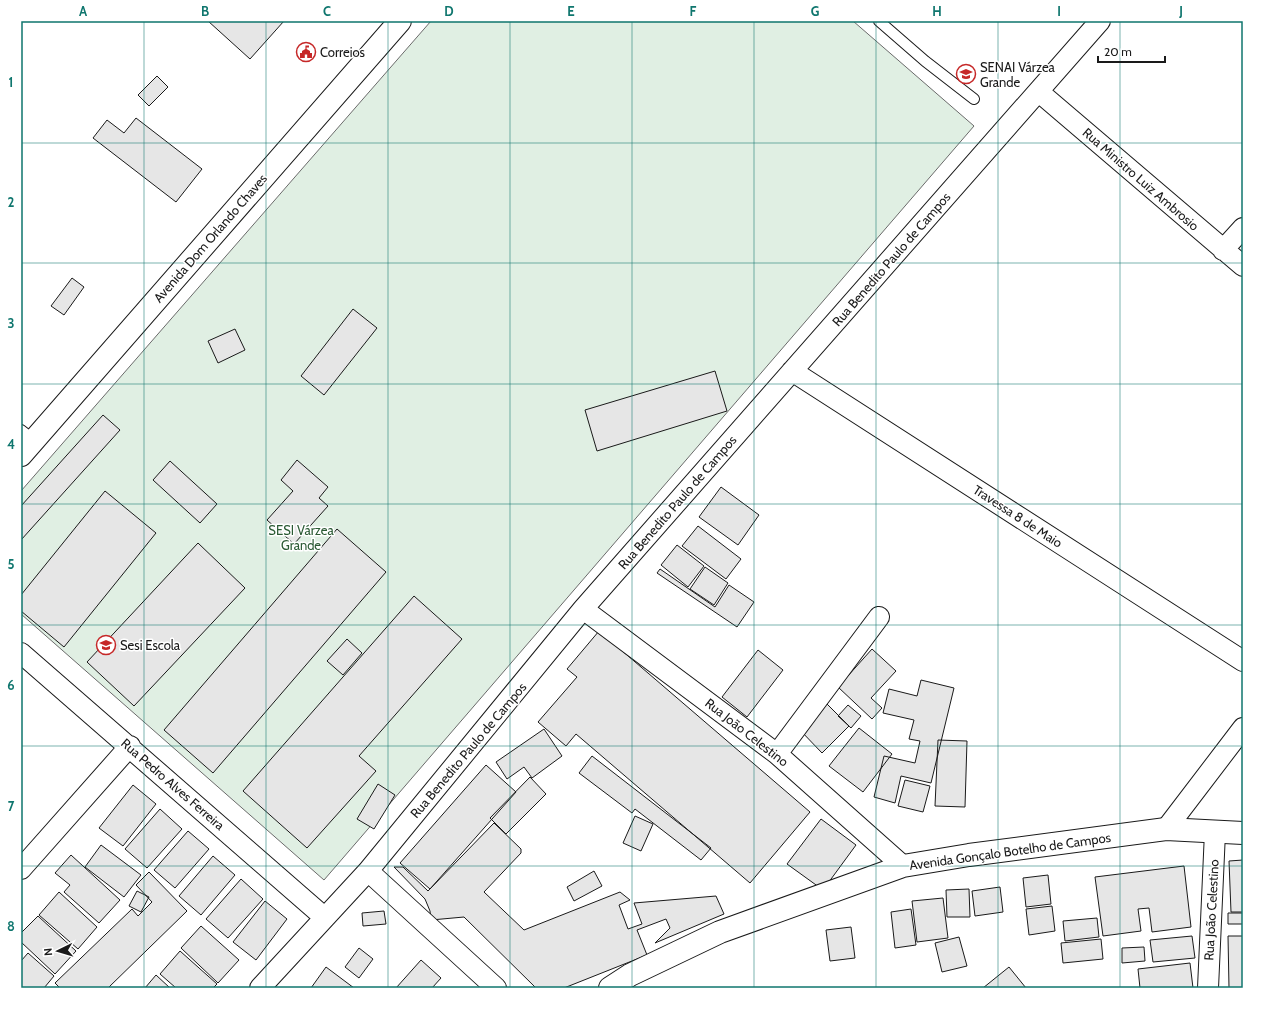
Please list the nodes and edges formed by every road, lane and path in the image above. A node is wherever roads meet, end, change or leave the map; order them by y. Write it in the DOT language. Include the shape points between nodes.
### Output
graph roads {
  1 [pos="400,21"];
  2 [pos="879,21"];
  3 [pos="1100,21"];
  4 [pos="1038,92"];
  5 [pos="974,99"];
  6 [pos="1243,228"];
  7 [pos="1223,250"];
  8 [pos="1243,266"];
  9 [pos="792,371"];
  10 [pos="25,442"];
  11 [pos="583,610"];
  12 [pos="879,617"];
  13 [pos="21,653"];
  14 [pos="1243,661"];
  15 [pos="1243,728"];
  16 [pos="130,746"];
  17 [pos="777,754"];
  18 [pos="1166,830"];
  19 [pos="1215,832"];
  20 [pos="1243,834"];
  21 [pos="903,866"];
  22 [pos="21,869"];
  23 [pos="368,871"];
  24 [pos="324,917"];
  25 [pos="260,988"];
  26 [pos="496,988"];
  27 [pos="610,988"];
  28 [pos="1208,988"];
  1 -- 10 [label="street, Avenida Dom Orlando Chaves"];
  2 -- 5 [label="lane"];
  3 -- 4 [label="street, Rua Benedito Paulo de Campos"];
  4 -- 7 [label="street, Rua Ministro Luiz Ambrosio"];
  4 -- 9 [label="street, Rua Benedito Paulo de Campos"];
  6 -- 7 [label="street"];
  7 -- 8 [label="street, Rua Ministro Luiz Ambrosio"];
  9 -- 11 [label="street, Rua Benedito Paulo de Campos"];
  9 -- 14 [label="street, Travessa 8 de Maio"];
  11 -- 17 [label="street, Rua João Celestino"];
  11 -- 23 [label="street, Rua Benedito Paulo de Campos"];
  12 -- 17 [label="street"];
  13 -- 16 [label="street, Rua Pedro Alves Ferreira"];
  15 -- 18 [label="street"];
  16 -- 22 [label="street"];
  16 -- 24 [label="street, Rua Pedro Alves Ferreira"];
  17 -- 21 [label="street, Rua João Celestino"];
  18 -- 19 [label="street, Avenida Gonçalo Botelho de Campos"];
  18 -- 21 [label="street, Avenida Gonçalo Botelho de Campos"];
  19 -- 20 [label="street, Avenida Gonçalo Botelho de Campos"];
  19 -- 28 [label="street, Rua João Celestino"];
  21 -- 27 [label="street, Avenida Gonçalo Botelho de Campos" via="720,932 630,975"];
  23 -- 24 [label="street, Rua Benedito Paulo de Campos"];
  23 -- 26 [label="street"];
  24 -- 25 [label="street, Rua Benedito Paulo de Campos"];
}
